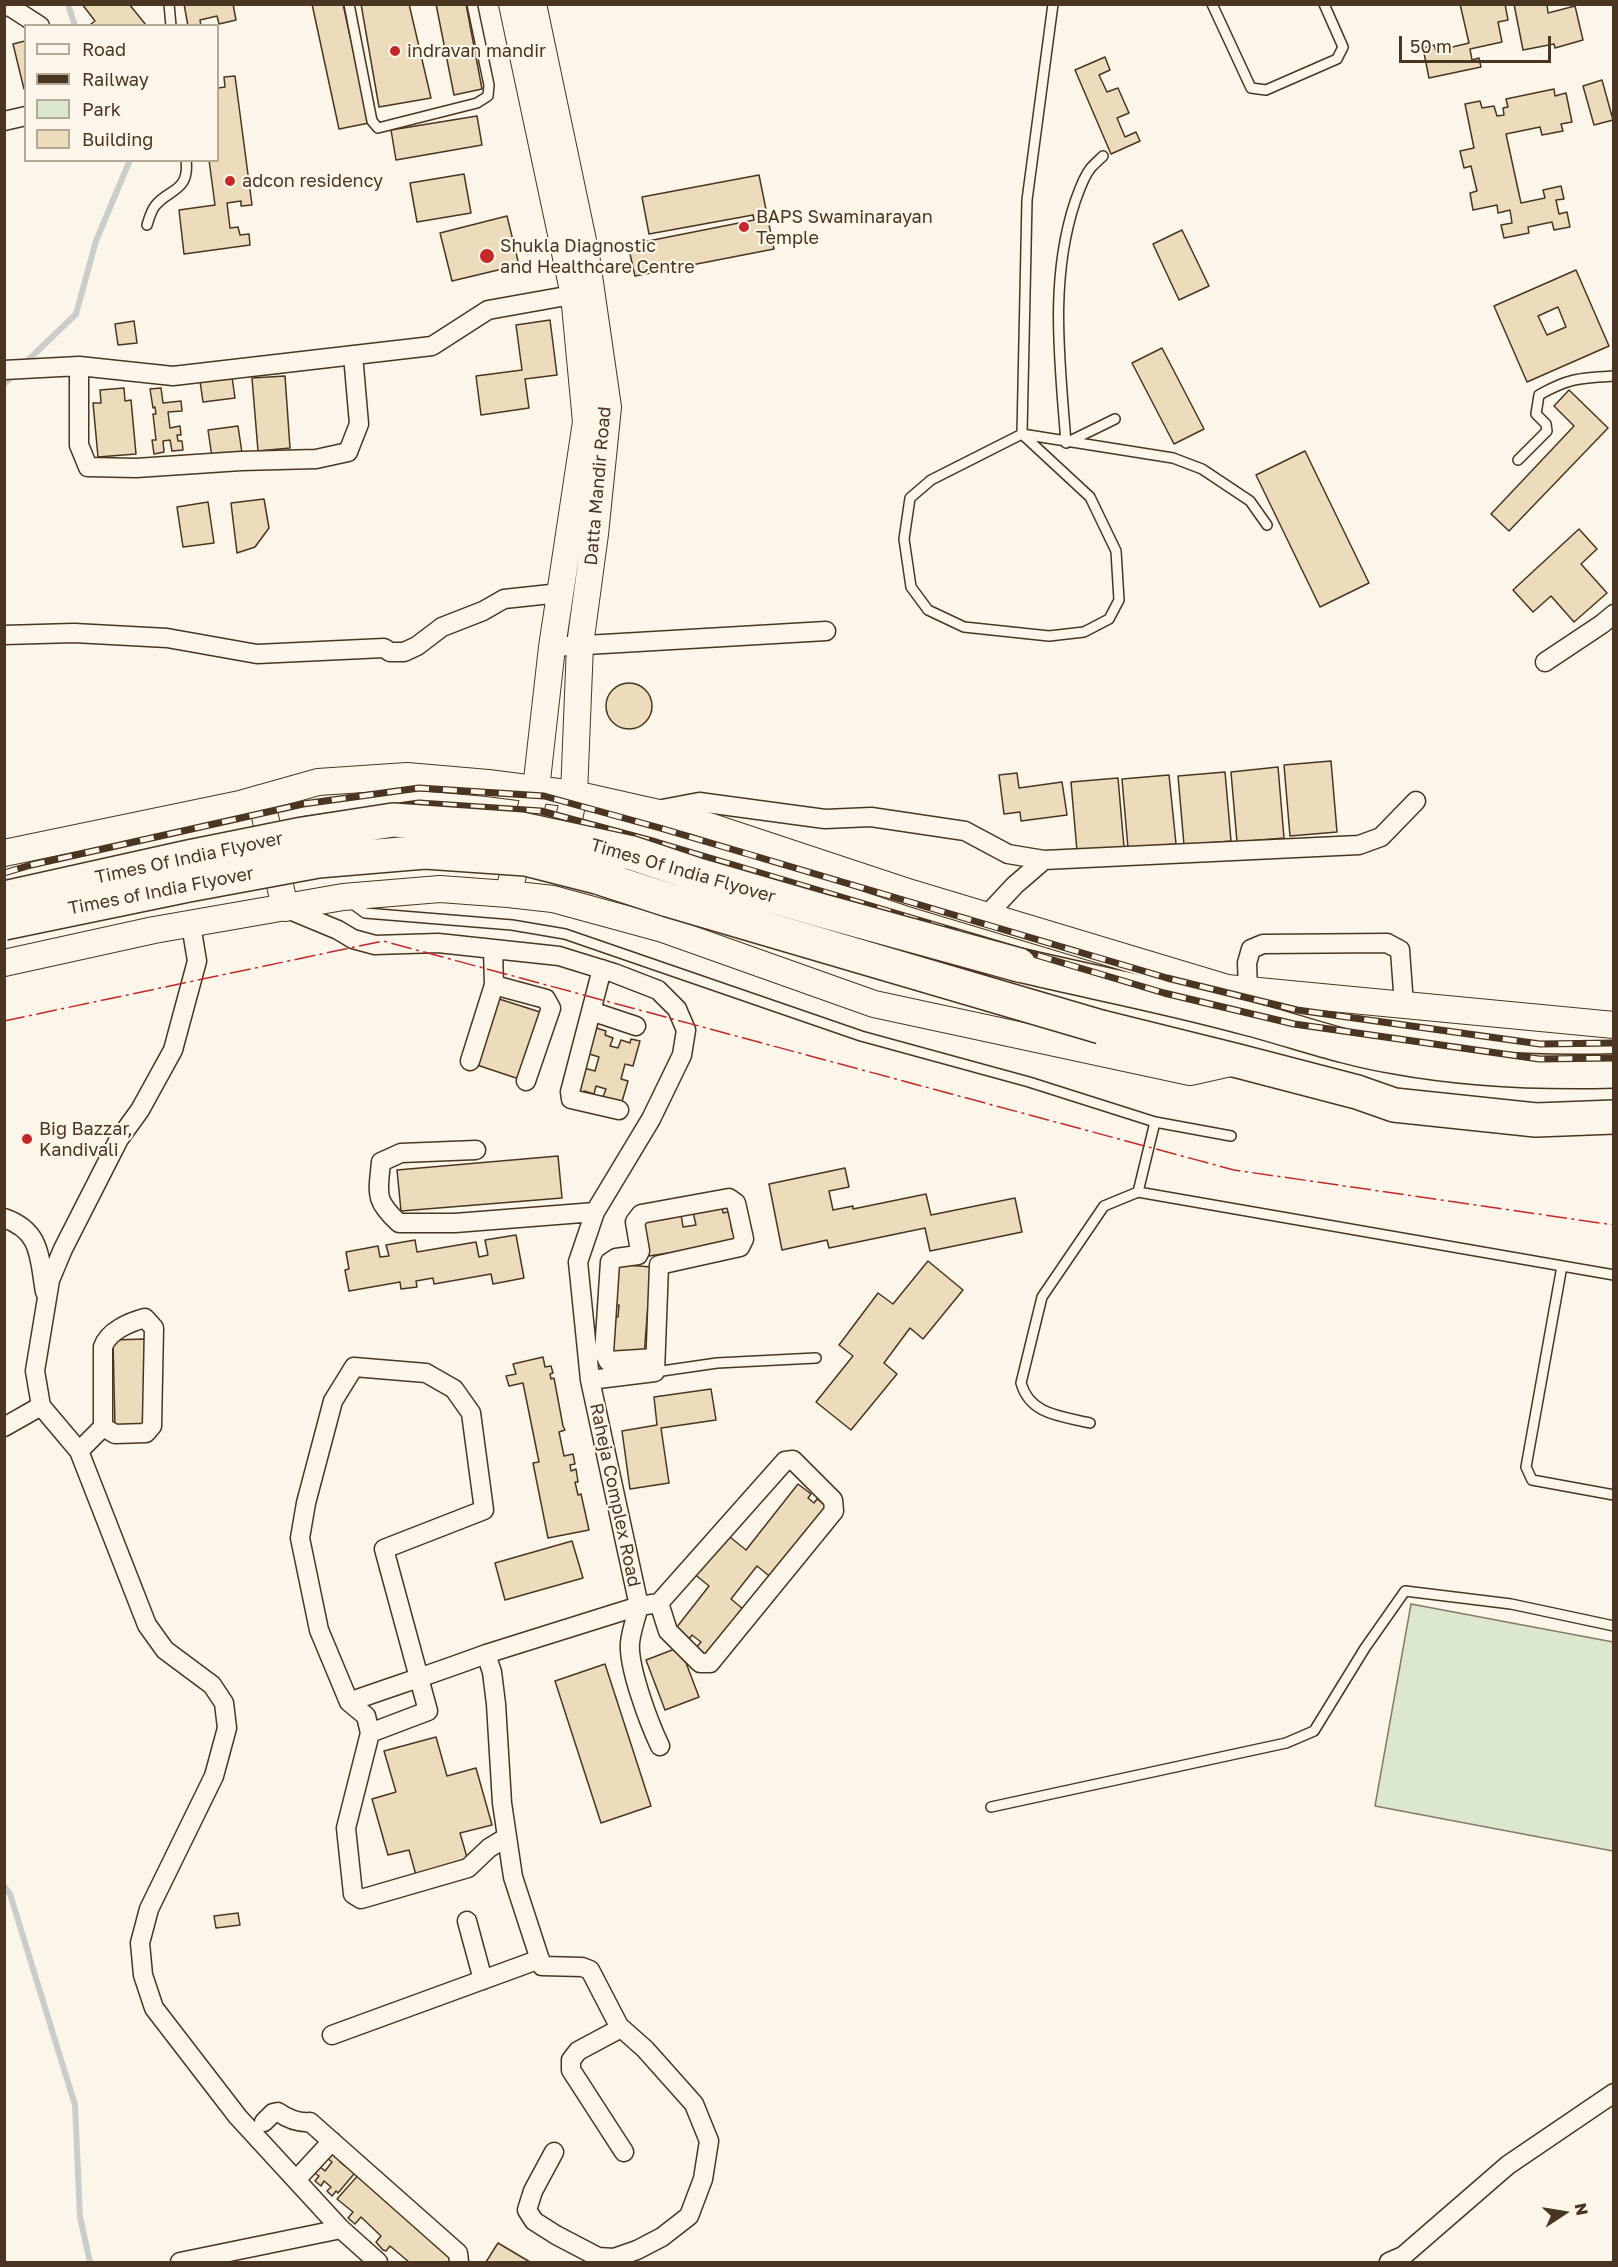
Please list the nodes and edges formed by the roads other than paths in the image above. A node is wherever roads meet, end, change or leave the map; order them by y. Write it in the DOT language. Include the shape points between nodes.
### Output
graph roads {
  1 [pos="169,4"];
  2 [pos="349,4"];
  3 [pos="472,4"];
  4 [pos="512,4"];
  5 [pos="534,4"];
  6 [pos="1212,4"];
  7 [pos="1324,4"];
  8 [pos="1055,6"];
  9 [pos="4,7"];
  10 [pos="37,24"];
  11 [pos="171,24"];
  12 [pos="24,116"];
  13 [pos="4,120"];
  14 [pos="1103,156"];
  15 [pos="186,162"];
  16 [pos="147,225"];
  17 [pos="582,293"];
  18 [pos="353,355"];
  19 [pos="79,366"];
  20 [pos="4,370"];
  21 [pos="1614,376"];
  22 [pos="1115,419"];
  23 [pos="1022,434"];
  24 [pos="1066,443"];
  25 [pos="1518,460"];
  26 [pos="1267,525"];
  27 [pos="561,593"];
  28 [pos="1614,614"];
  29 [pos="826,631"];
  30 [pos="4,635"];
  31 [pos="580,645"];
  32 [pos="552,647"];
  33 [pos="1545,663"];
  34 [pos="536,789"];
  35 [pos="574,794"];
  36 [pos="261,798"];
  37 [pos="1416,801"];
  38 [pos="649,811"];
  39 [pos="4,853"];
  40 [pos="1044,860"];
  41 [pos="318,861"];
  42 [pos="508,894"];
  43 [pos="343,897"];
  44 [pos="4,898"];
  45 [pos="553,899"];
  46 [pos="285,908"];
  47 [pos="986,916"];
  48 [pos="4,923"];
  49 [pos="193,937"];
  50 [pos="493,949"];
  51 [pos="4,963"];
  52 [pos="602,969"];
  53 [pos="4,978"];
  54 [pos="494,985"];
  55 [pos="1241,999"];
  56 [pos="1404,1005"];
  57 [pos="591,1011"];
  58 [pos="1614,1025"];
  59 [pos="636,1026"];
  60 [pos="470,1061"];
  61 [pos="1238,1061"];
  62 [pos="1614,1071"];
  63 [pos="526,1081"];
  64 [pos="619,1110"];
  65 [pos="1614,1117"];
  66 [pos="1155,1122"];
  67 [pos="1231,1136"];
  68 [pos="476,1150"];
  69 [pos="1138,1192"];
  70 [pos="595,1212"];
  71 [pos="4,1218"];
  72 [pos="638,1255"];
  73 [pos="659,1265"];
  74 [pos="1562,1266"];
  75 [pos="1614,1275"];
  76 [pos="46,1302"];
  77 [pos="816,1358"];
  78 [pos="655,1365"];
  79 [pos="590,1380"];
  80 [pos="41,1406"];
  81 [pos="1089,1423"];
  82 [pos="4,1427"];
  83 [pos="103,1427"];
  84 [pos="79,1451"];
  85 [pos="1614,1496"];
  86 [pos="659,1603"];
  87 [pos="639,1606"];
  88 [pos="1614,1626"];
  89 [pos="486,1654"];
  90 [pos="418,1677"];
  91 [pos="349,1702"];
  92 [pos="370,1733"];
  93 [pos="660,1746"];
  94 [pos="991,1807"];
  95 [pos="507,1837"];
  96 [pos="467,1922"];
  97 [pos="540,1959"];
  98 [pos="483,1980"];
  99 [pos="621,2028"];
  100 [pos="332,2035"];
  101 [pos="1614,2093"];
  102 [pos="264,2122"];
  103 [pos="332,2141"];
  104 [pos="554,2152"];
  105 [pos="624,2152"];
  106 [pos="296,2180"];
  107 [pos="341,2229"];
  108 [pos="180,2262"];
  109 [pos="378,2262"];
  110 [pos="459,2262"];
  111 [pos="1389,2262"];
  1 -- 11 [label="lane"];
  2 -- 3 [label="lane" via="372,121 378,128 477,103 488,96"];
  4 -- 17 [label="street, Datta Mandir Road"];
  5 -- 17 [label="street, Datta Mandir Road" via="586,255"];
  6 -- 7 [label="lane" via="1251,88 1266,90 1337,59 1343,47"];
  8 -- 23 [label="lane" via="1028,200"];
  9 -- 10 [label="street" via="9,6"];
  12 -- 13 [label="street"];
  14 -- 24 [label="lane" via="1089,170 1079,190 1069,219 1059,276 1058,326"];
  15 -- 16 [label="lane" via="182,184 155,206"];
  17 -- 18 [label="street" via="488,310 432,346"];
  17 -- 27 [label="street, Datta Mandir Road" via="586,422"];
  17 -- 31 [label="street, Datta Mandir Road" via="608,407"];
  18 -- 19 [label="street" via="173,376"];
  18 -- 19 [label="street" via="359,424 348,452 316,459 136,468 88,467 79,445"];
  19 -- 20 [label="street"];
  21 -- 25 [label="lane" via="1561,382 1539,395 1536,414 1547,431"];
  22 -- 24 [label="lane"];
  23 -- 23 [label="lane" via="931,480 910,498 904,539 912,587 928,610 964,627 1049,636 1084,632 1108,619 1119,600 1116,551 1090,497"];
  23 -- 24 [label="lane"];
  24 -- 26 [label="lane" via="1173,458 1202,469 1250,501"];
  27 -- 30 [label="street" via="504,599 442,627 404,652 384,648 256,654 167,638 74,633"];
  27 -- 32 [label="street, Datta Mandir Road"];
  28 -- 33 [label="street"];
  29 -- 31 [label="street"];
  31 -- 32 [label="street"];
  31 -- 35 [label="street, Datta Mandir Road"];
  32 -- 34 [label="street, Datta Mandir Road"];
  34 -- 35 [label="street"];
  34 -- 36 [label="street" via="407,777 318,782"];
  34 -- 42 [label="street, Datta Mandir Road"];
  35 -- 38 [label="street"];
  35 -- 45 [label="street, Datta Mandir Road"];
  36 -- 39 [label="street"];
  36 -- 46 [label="street"];
  37 -- 40 [label="street" via="1381,837 1359,845"];
  38 -- 40 [label="street" via="699,802 825,819 871,817 965,831 1008,854"];
  38 -- 47 [label="street" via="694,821"];
  40 -- 47 [label="street"];
  41 -- 48 [label="highway, Times of India Flyover, bridge"];
  41 -- 61 [label="highway, Times Of India Flyover, bridge" via="425,852 526,859 1101,1027"];
  42 -- 43 [label="street" via="440,889"];
  42 -- 45 [label="street"];
  43 -- 46 [label="street"];
  43 -- 66 [label="lane" via="366,913 512,925 565,934 861,1036 1029,1082"];
  44 -- 55 [label="highway, Times Of India Flyover, bridge" via="188,857 393,820 521,829 632,853 823,911 1110,986"];
  45 -- 61 [label="street" via="663,929 874,1004 1190,1072"];
  46 -- 49 [label="street" via="255,930"];
  46 -- 50 [label="street, Raheja Complex Road" via="375,945 438,943"];
  46 -- 51 [label="street" via="154,930"];
  47 -- 55 [label="street"];
  49 -- 53 [label="street"];
  49 -- 76 [label="street" via="196,961 173,1050 119,1139 63,1249"];
  50 -- 52 [label="street, Raheja Complex Road" via="559,956"];
  50 -- 54 [label="street"];
  52 -- 57 [label="street"];
  52 -- 70 [label="street, Raheja Complex Road" via="658,990 677,1009 686,1030 682,1055 651,1119"];
  54 -- 60 [label="street"];
  54 -- 63 [label="street" via="546,999 550,1008"];
  55 -- 56 [label="street"];
  55 -- 56 [label="street" via="1251,949 1263,944 1387,943 1400,950"];
  55 -- 62 [label="highway, Times Of India Flyover" via="1355,1049 1395,1057 1467,1068"];
  56 -- 58 [label="street"];
  57 -- 59 [label="street"];
  57 -- 64 [label="street" via="571,1099"];
  61 -- 65 [label="highway, Times Of India Flyover" via="1394,1105 1536,1120"];
  66 -- 67 [label="lane"];
  66 -- 69 [label="lane"];
  68 -- 70 [label="street" via="401,1154 381,1162 378,1192 383,1209 399,1223 455,1223"];
  69 -- 74 [label="lane"];
  69 -- 81 [label="lane" via="1104,1206 1042,1297 1021,1383 1024,1395 1040,1410"];
  70 -- 79 [label="street, Raheja Complex Road" via="578,1262"];
  71 -- 76 [label="street" via="34,1238"];
  72 -- 73 [label="street"];
  72 -- 73 [label="street" via="635,1222 641,1214 729,1198 736,1203 744,1239 740,1247"];
  72 -- 78 [label="street" via="610,1262 604,1353 608,1361"];
  73 -- 78 [label="street"];
  74 -- 75 [label="lane"];
  74 -- 85 [label="lane" via="1526,1467 1532,1480"];
  76 -- 80 [label="street" via="35,1371"];
  77 -- 78 [label="lane"];
  78 -- 79 [label="street"];
  79 -- 87 [label="street, Raheja Complex Road"];
  80 -- 82 [label="street"];
  80 -- 84 [label="street"];
  83 -- 83 [label="street" via="115,1434 146,1432 152,1426 154,1328 146,1318 131,1322 106,1339"];
  83 -- 84 [label="street"];
  84 -- 106 [label="street" via="147,1625 165,1650 212,1686 224,1703 227,1728 214,1776 149,1909 140,1943 143,1975 154,2008 238,2117"];
  86 -- 86 [label="street" via="785,1461 793,1460 833,1500 834,1510 710,1663 700,1663 668,1631"];
  86 -- 87 [label="street"];
  87 -- 89 [label="street, Raheja Complex Road"];
  87 -- 93 [label="street" via="630,1644 634,1673"];
  88 -- 94 [label="lane" via="1511,1604 1405,1591 1314,1731 1286,1743"];
  89 -- 90 [label="street, Raheja Complex Road"];
  89 -- 95 [label="street" via="496,1704"];
  90 -- 91 [label="street, Raheja Complex Road"];
  90 -- 91 [label="street" via="384,1549 484,1510 471,1413 454,1389 426,1373 354,1367 333,1401 300,1538 319,1630"];
  90 -- 92 [label="street" via="428,1711"];
  91 -- 92 [label="street" via="366,1716"];
  92 -- 95 [label="street" via="345,1828 353,1894 361,1899 468,1868"];
  95 -- 97 [label="street" via="513,1877"];
  96 -- 98 [label="street"];
  97 -- 98 [label="street"];
  97 -- 99 [label="street" via="542,1966 590,1970"];
  98 -- 100 [label="street"];
  99 -- 104 [label="street" via="694,2104 710,2140 704,2179 689,2216 637,2250 614,2258 598,2257 534,2221 527,2210 532,2191"];
  99 -- 105 [label="street" via="578,2051 571,2060 571,2070"];
  101 -- 111 [label="street" via="1508,2165 1403,2256"];
  102 -- 103 [label="street" via="278,2112 303,2123 310,2122"];
  103 -- 106 [label="street"];
  103 -- 110 [label="street" via="458,2253"];
  106 -- 107 [label="street"];
  107 -- 108 [label="street"];
  107 -- 109 [label="street"];
}
